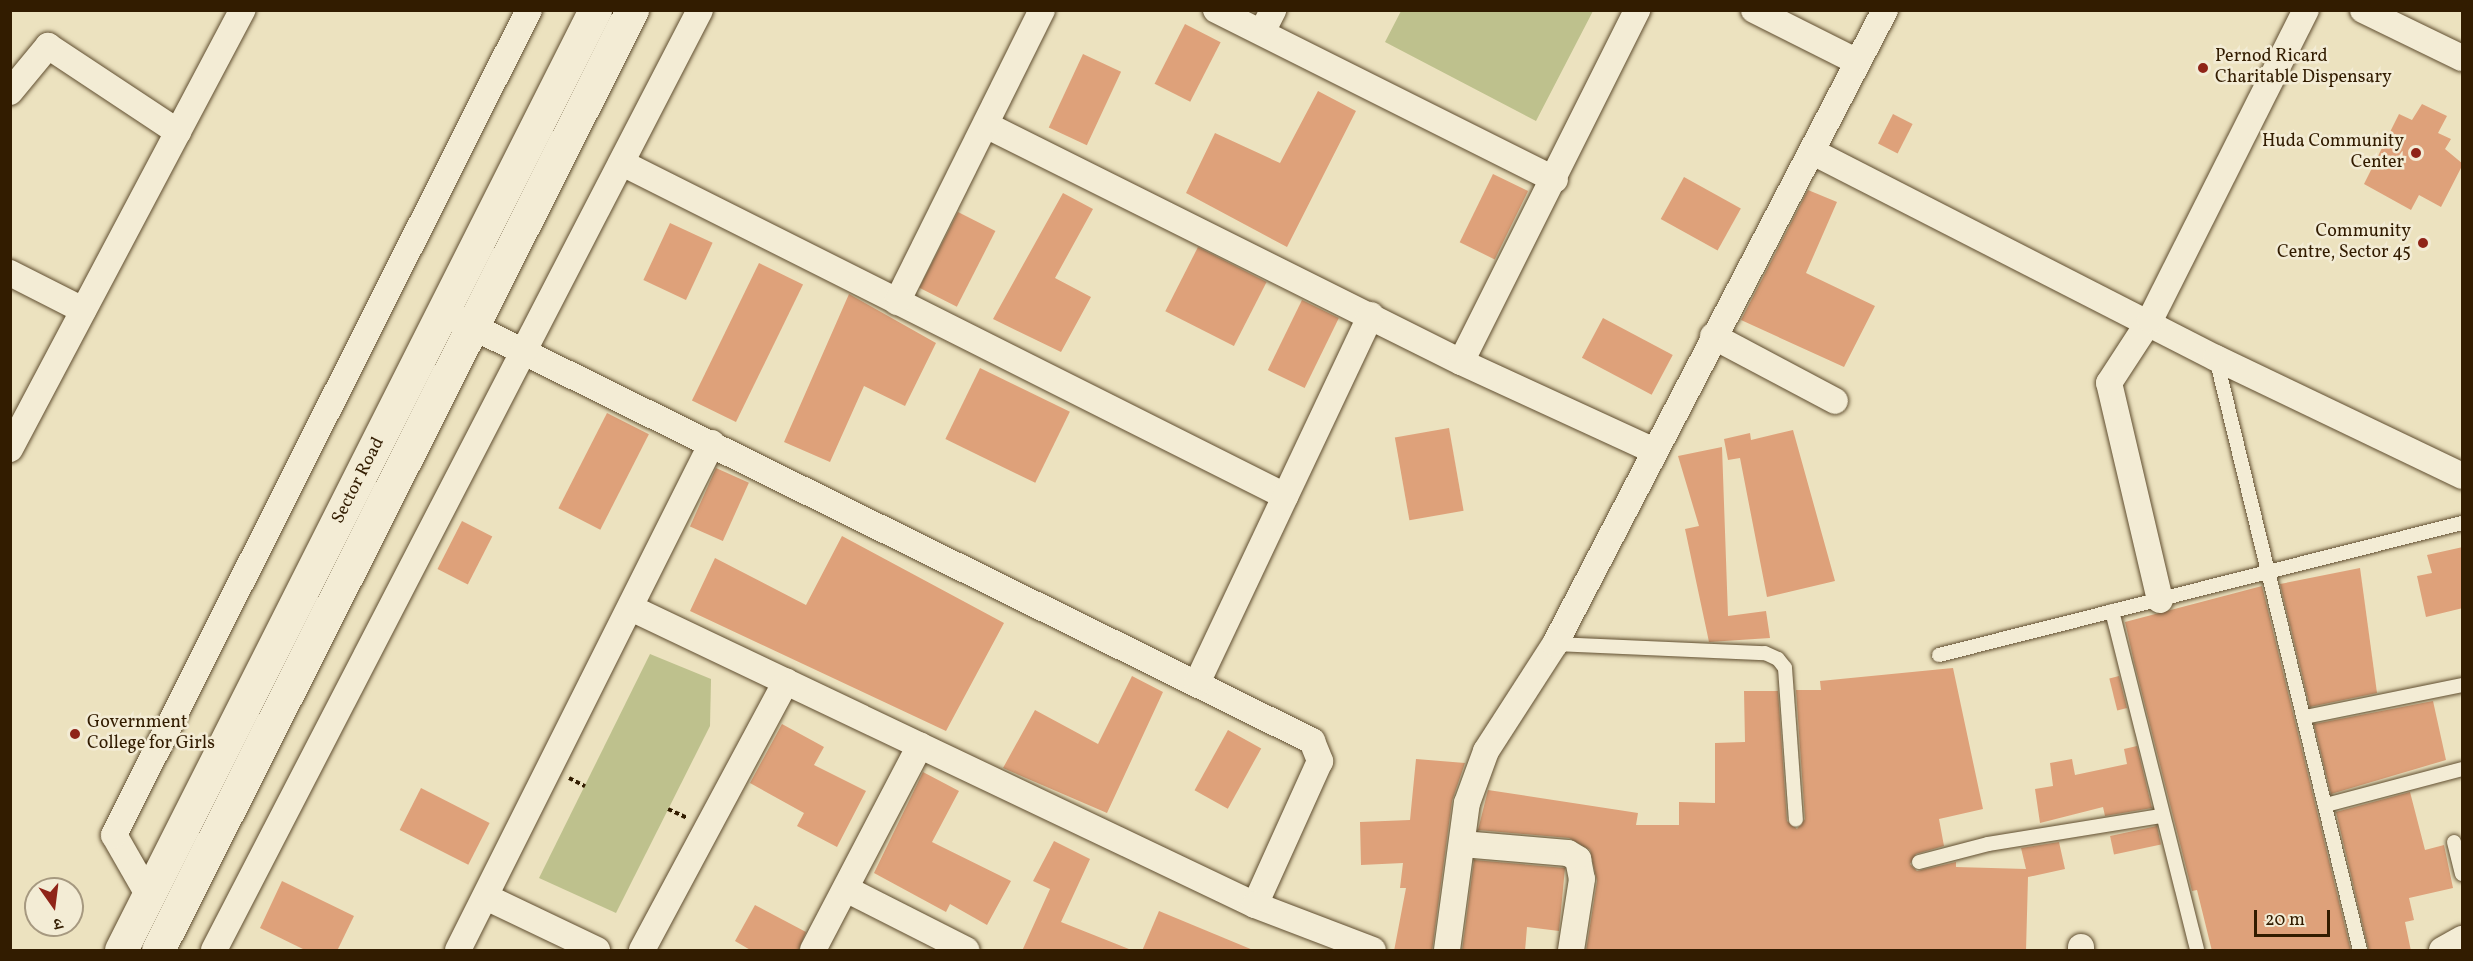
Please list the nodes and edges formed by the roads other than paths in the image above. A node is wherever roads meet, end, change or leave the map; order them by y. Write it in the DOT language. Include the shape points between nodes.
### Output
graph roads {
  1 [pos="242,10"];
  2 [pos="528,10"];
  3 [pos="596,10"];
  4 [pos="632,10"];
  5 [pos="700,10"];
  6 [pos="1042,10"];
  7 [pos="1216,10"];
  8 [pos="1637,10"];
  9 [pos="1754,10"];
  10 [pos="1885,10"];
  11 [pos="2306,10"];
  12 [pos="2363,10"];
  13 [pos="1268,21"];
  14 [pos="2463,58"];
  15 [pos="1858,62"];
  16 [pos="10,92"];
  17 [pos="986,125"];
  18 [pos="178,132"];
  19 [pos="1813,152"];
  20 [pos="624,164"];
  21 [pos="1555,180"];
  22 [pos="10,273"];
  23 [pos="897,302"];
  24 [pos="83,310"];
  25 [pos="444,312"];
  26 [pos="1371,315"];
  27 [pos="2150,320"];
  28 [pos="473,326"];
  29 [pos="1713,336"];
  30 [pos="523,350"];
  31 [pos="2216,358"];
  32 [pos="1461,362"];
  33 [pos="1835,401"];
  34 [pos="712,443"];
  35 [pos="10,449"];
  36 [pos="1652,450"];
  37 [pos="2463,476"];
  38 [pos="1285,496"];
  39 [pos="2463,523"];
  40 [pos="2270,571"];
  41 [pos="2160,600"];
  42 [pos="631,608"];
  43 [pos="2112,611"];
  44 [pos="1556,645"];
  45 [pos="1939,655"];
  46 [pos="786,681"];
  47 [pos="1197,683"];
  48 [pos="2463,685"];
  49 [pos="2305,717"];
  50 [pos="920,745"];
  51 [pos="2463,769"];
  52 [pos="2326,805"];
  53 [pos="2161,816"];
  54 [pos="1796,820"];
  55 [pos="2454,842"];
  56 [pos="1462,844"];
  57 [pos="1919,862"];
  58 [pos="2463,874"];
  59 [pos="846,889"];
  60 [pos="149,896"];
  61 [pos="486,897"];
  62 [pos="1255,905"];
  63 [pos="2463,939"];
  64 [pos="1373,950"];
  65 [pos="121,951"];
  66 [pos="158,951"];
  67 [pos="214,951"];
  68 [pos="458,951"];
  69 [pos="597,951"];
  70 [pos="642,951"];
  71 [pos="813,951"];
  72 [pos="966,951"];
  73 [pos="1448,951"];
  74 [pos="1571,951"];
  75 [pos="2197,951"];
  76 [pos="2360,951"];
  77 [pos="2442,951"];
  1 -- 18 [label="street"];
  2 -- 60 [label="street" via="114,836"];
  3 -- 25 [label="main road, Sector Road"];
  4 -- 28 [label="main road, Sector Road"];
  5 -- 20 [label="street"];
  6 -- 17 [label="street"];
  7 -- 13 [label="street"];
  8 -- 21 [label="street"];
  9 -- 15 [label="street"];
  10 -- 15 [label="street"];
  11 -- 27 [label="street"];
  12 -- 14 [label="street"];
  13 -- 21 [label="street"];
  15 -- 19 [label="street"];
  16 -- 18 [label="street" via="48,46"];
  17 -- 23 [label="street"];
  17 -- 26 [label="street"];
  18 -- 24 [label="street"];
  19 -- 27 [label="street"];
  19 -- 29 [label="street"];
  20 -- 23 [label="street"];
  20 -- 30 [label="street"];
  21 -- 32 [label="street"];
  22 -- 24 [label="street"];
  23 -- 38 [label="street"];
  24 -- 35 [label="street"];
  25 -- 28 [label="street"];
  25 -- 60 [label="main road, Sector Road"];
  26 -- 32 [label="street"];
  26 -- 38 [label="street"];
  27 -- 31 [label="street"];
  27 -- 41 [label="street" via="2109,384"];
  28 -- 30 [label="street"];
  28 -- 66 [label="main road, Sector Road"];
  29 -- 33 [label="street"];
  29 -- 36 [label="street"];
  30 -- 34 [label="street"];
  30 -- 67 [label="street"];
  31 -- 37 [label="street"];
  31 -- 40 [label="lane"];
  32 -- 36 [label="street"];
  34 -- 42 [label="street"];
  34 -- 47 [label="street"];
  36 -- 44 [label="street"];
  38 -- 47 [label="street"];
  39 -- 40 [label="lane"];
  40 -- 41 [label="lane"];
  40 -- 49 [label="lane"];
  41 -- 43 [label="lane"];
  42 -- 46 [label="street"];
  42 -- 61 [label="street"];
  43 -- 45 [label="lane"];
  43 -- 53 [label="lane"];
  44 -- 54 [label="lane" via="1765,653 1778,659 1785,668"];
  44 -- 56 [label="street" via="1486,751 1467,803"];
  46 -- 50 [label="street"];
  46 -- 70 [label="street"];
  47 -- 62 [label="street" via="1304,735 1320,752"];
  48 -- 49 [label="lane"];
  49 -- 52 [label="lane"];
  50 -- 59 [label="street"];
  50 -- 62 [label="street"];
  51 -- 52 [label="lane"];
  52 -- 76 [label="lane"];
  53 -- 57 [label="lane" via="1999,842"];
  53 -- 75 [label="lane"];
  55 -- 58 [label="lane"];
  56 -- 73 [label="street"];
  56 -- 74 [label="street" via="1568,853 1578,859 1582,879"];
  59 -- 71 [label="street"];
  59 -- 72 [label="street"];
  60 -- 65 [label="main road, Sector Road"];
  61 -- 68 [label="street"];
  61 -- 69 [label="street"];
  62 -- 64 [label="street"];
  63 -- 77 [label="street"];
}
